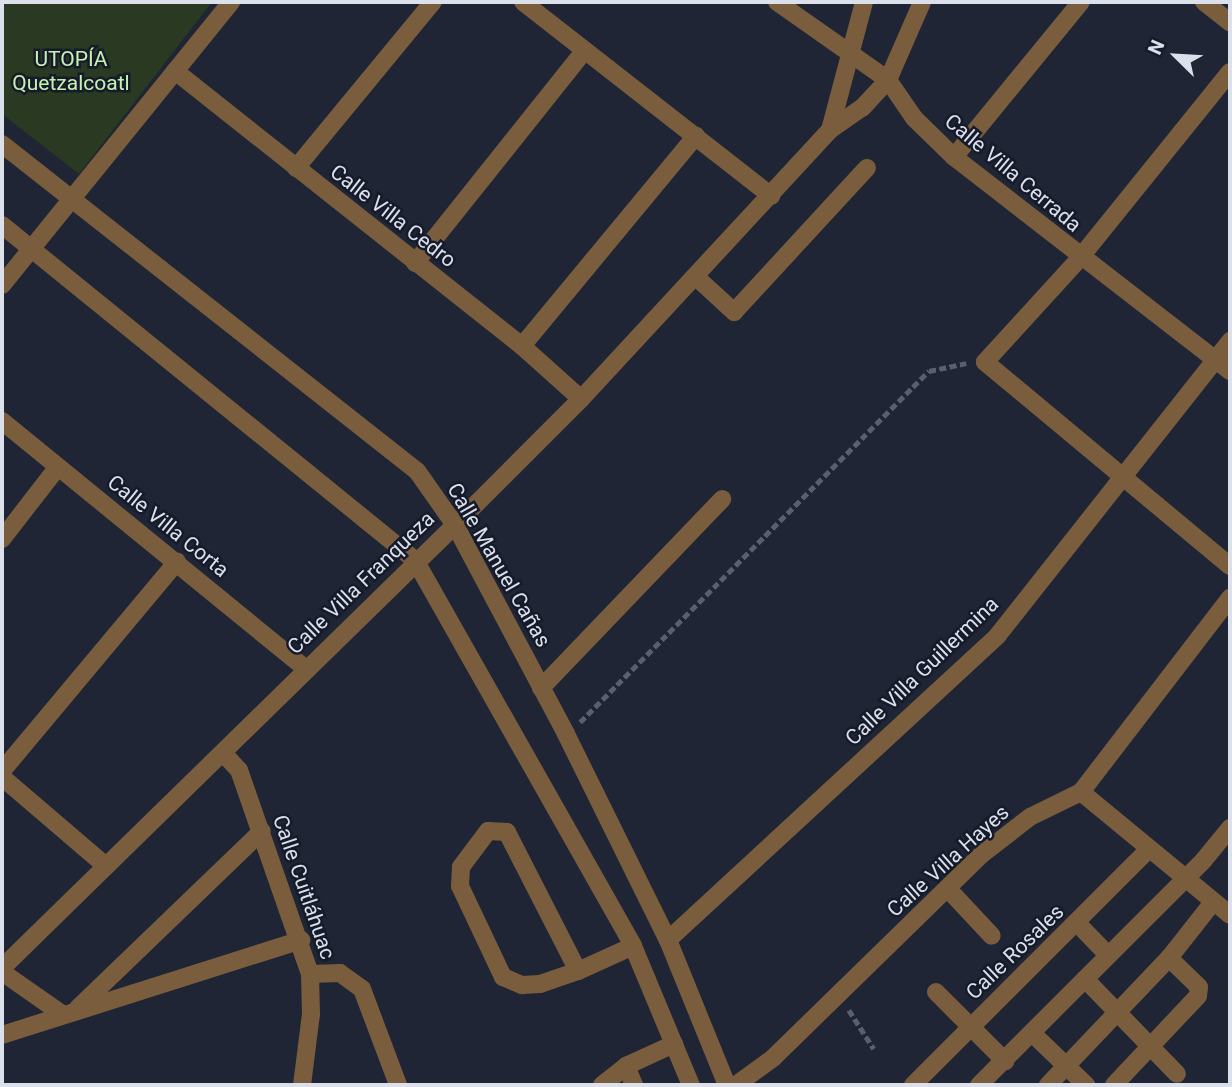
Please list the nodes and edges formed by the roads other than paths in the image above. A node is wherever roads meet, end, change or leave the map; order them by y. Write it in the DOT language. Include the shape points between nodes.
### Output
graph roads {
  1 [pos="231,2"];
  2 [pos="433,2"];
  3 [pos="523,2"];
  4 [pos="777,2"];
  5 [pos="864,2"];
  6 [pos="922,2"];
  7 [pos="1081,2"];
  8 [pos="1204,2"];
  9 [pos="1230,22"];
  10 [pos="584,51"];
  11 [pos="852,56"];
  12 [pos="175,72"];
  13 [pos="1230,72"];
  14 [pos="888,80"];
  15 [pos="830,130"];
  16 [pos="696,136"];
  17 [pos="2,144"];
  18 [pos="954,157"];
  19 [pos="296,168"];
  20 [pos="867,168"];
  21 [pos="771,196"];
  22 [pos="72,200"];
  23 [pos="2,225"];
  24 [pos="32,250"];
  25 [pos="1080,258"];
  26 [pos="415,263"];
  27 [pos="696,277"];
  28 [pos="2,285"];
  29 [pos="1230,341"];
  30 [pos="522,346"];
  31 [pos="1216,359"];
  32 [pos="1230,370"];
  33 [pos="580,399"];
  34 [pos="2,421"];
  35 [pos="57,468"];
  36 [pos="1122,478"];
  37 [pos="722,499"];
  38 [pos="455,525"];
  39 [pos="2,539"];
  40 [pos="415,560"];
  41 [pos="177,562"];
  42 [pos="1230,566"];
  43 [pos="1230,598"];
  44 [pos="305,668"];
  45 [pos="541,688"];
  46 [pos="223,753"];
  47 [pos="2,771"];
  48 [pos="2,776"];
  49 [pos="1081,793"];
  50 [pos="1230,828"];
  51 [pos="262,831"];
  52 [pos="1148,850"];
  53 [pos="106,866"];
  54 [pos="1184,878"];
  55 [pos="948,889"];
  56 [pos="1213,902"];
  57 [pos="1230,915"];
  58 [pos="1077,923"];
  59 [pos="992,936"];
  60 [pos="302,940"];
  61 [pos="668,940"];
  62 [pos="633,946"];
  63 [pos="1107,954"];
  64 [pos="1169,958"];
  65 [pos="2,970"];
  66 [pos="578,971"];
  67 [pos="310,974"];
  68 [pos="1085,979"];
  69 [pos="936,992"];
  70 [pos="70,1011"];
  71 [pos="1116,1015"];
  72 [pos="970,1028"];
  73 [pos="1033,1034"];
  74 [pos="2,1035"];
  75 [pos="674,1044"];
  76 [pos="1150,1051"];
  77 [pos="1004,1061"];
  78 [pos="626,1066"];
  79 [pos="1065,1066"];
  80 [pos="1177,1074"];
  81 [pos="303,1085"];
  82 [pos="398,1085"];
  83 [pos="602,1085"];
  84 [pos="634,1085"];
  85 [pos="691,1085"];
  86 [pos="727,1085"];
  87 [pos="736,1085"];
  88 [pos="912,1085"];
  89 [pos="979,1085"];
  90 [pos="1048,1085"];
  91 [pos="1086,1085"];
  92 [pos="1114,1085"];
  1 -- 12 [label="street"];
  2 -- 19 [label="street"];
  3 -- 10 [label="street"];
  4 -- 11 [label="street, Calle Villa Cerrada"];
  5 -- 11 [label="street, Calle Villa Franqueza"];
  6 -- 14 [label="street, Calle Villa Franqueza"];
  7 -- 18 [label="street"];
  8 -- 9 [label="street"];
  10 -- 16 [label="street"];
  10 -- 26 [label="street"];
  11 -- 14 [label="street, Calle Villa Cerrada"];
  11 -- 15 [label="street, Calle Villa Franqueza"];
  12 -- 19 [label="street, Calle Villa Cedro"];
  12 -- 22 [label="street"];
  13 -- 25 [label="street"];
  14 -- 15 [label="street, Calle Villa Franqueza"];
  14 -- 18 [label="street, Calle Villa Cerrada" via="914,118"];
  15 -- 21 [label="street, Calle Villa Franqueza"];
  16 -- 21 [label="street"];
  16 -- 30 [label="street"];
  17 -- 22 [label="street, Calle Manuel Cañas"];
  18 -- 25 [label="street, Calle Villa Cerrada"];
  19 -- 26 [label="street, Calle Villa Cedro"];
  20 -- 27 [label="street" via="734,312"];
  21 -- 27 [label="street, Calle Villa Franqueza"];
  22 -- 24 [label="street"];
  22 -- 38 [label="street, Calle Manuel Cañas" via="417,471"];
  23 -- 24 [label="street"];
  24 -- 28 [label="street"];
  24 -- 40 [label="street"];
  25 -- 31 [label="street, Calle Villa Cerrada"];
  25 -- 36 [label="street" via="985,362"];
  26 -- 30 [label="street, Calle Villa Cedro"];
  27 -- 33 [label="street, Calle Villa Franqueza"];
  29 -- 31 [label="street, Calle Villa Guillermina"];
  30 -- 33 [label="street, Calle Villa Cedro"];
  31 -- 32 [label="street, Calle Villa Cerrada"];
  31 -- 36 [label="street, Calle Villa Guillermina"];
  33 -- 38 [label="street, Calle Villa Franqueza"];
  34 -- 35 [label="street, Calle Villa Corta"];
  35 -- 39 [label="street"];
  35 -- 41 [label="street, Calle Villa Corta"];
  36 -- 42 [label="street"];
  36 -- 61 [label="street, Calle Villa Guillermina" via="998,635"];
  37 -- 45 [label="street"];
  38 -- 40 [label="street, Calle Villa Franqueza"];
  38 -- 45 [label="street, Calle Manuel Cañas"];
  40 -- 44 [label="street, Calle Villa Franqueza"];
  40 -- 62 [label="street"];
  41 -- 44 [label="street, Calle Villa Corta"];
  41 -- 47 [label="street"];
  43 -- 49 [label="street, Calle Villa Hayes"];
  44 -- 46 [label="street, Calle Villa Franqueza"];
  45 -- 61 [label="street, Calle Manuel Cañas"];
  46 -- 51 [label="street, Calle Cuitláhuac" via="239,770"];
  46 -- 53 [label="street, Calle Villa Franqueza"];
  48 -- 53 [label="street"];
  49 -- 52 [label="street"];
  49 -- 55 [label="street, Calle Villa Hayes" via="1030,817"];
  50 -- 54 [label="street"];
  51 -- 60 [label="street, Calle Cuitláhuac"];
  51 -- 70 [label="street"];
  52 -- 54 [label="street"];
  52 -- 58 [label="street, Calle Rosales"];
  53 -- 65 [label="street, Calle Villa Franqueza"];
  54 -- 56 [label="street"];
  54 -- 63 [label="street"];
  55 -- 59 [label="street"];
  55 -- 87 [label="street, Calle Villa Hayes" via="773,1058"];
  56 -- 57 [label="street"];
  56 -- 64 [label="street"];
  58 -- 63 [label="street"];
  58 -- 72 [label="street, Calle Rosales"];
  60 -- 67 [label="street, Calle Cuitláhuac"];
  60 -- 70 [label="street" via="97,1008"];
  61 -- 86 [label="street, Calle Manuel Cañas"];
  62 -- 66 [label="street"];
  62 -- 75 [label="street"];
  63 -- 68 [label="street"];
  64 -- 71 [label="street"];
  64 -- 76 [label="street" via="1199,987 1198,996"];
  65 -- 70 [label="street"];
  66 -- 66 [label="street" via="540,984 522,985 503,977 460,886 461,867 488,831 507,832"];
  67 -- 81 [label="street, Calle Cuitláhuac" via="311,1014"];
  67 -- 82 [label="street" via="340,973 362,989"];
  68 -- 71 [label="street"];
  68 -- 73 [label="street"];
  69 -- 72 [label="street"];
  70 -- 74 [label="street"];
  71 -- 76 [label="street"];
  71 -- 79 [label="street"];
  72 -- 77 [label="street"];
  72 -- 88 [label="street, Calle Rosales"];
  73 -- 77 [label="street"];
  73 -- 79 [label="street"];
  75 -- 78 [label="street"];
  75 -- 85 [label="street"];
  76 -- 80 [label="street"];
  76 -- 92 [label="street"];
  77 -- 89 [label="street"];
  78 -- 83 [label="street"];
  78 -- 84 [label="street"];
  79 -- 90 [label="street"];
  79 -- 91 [label="street"];
}
